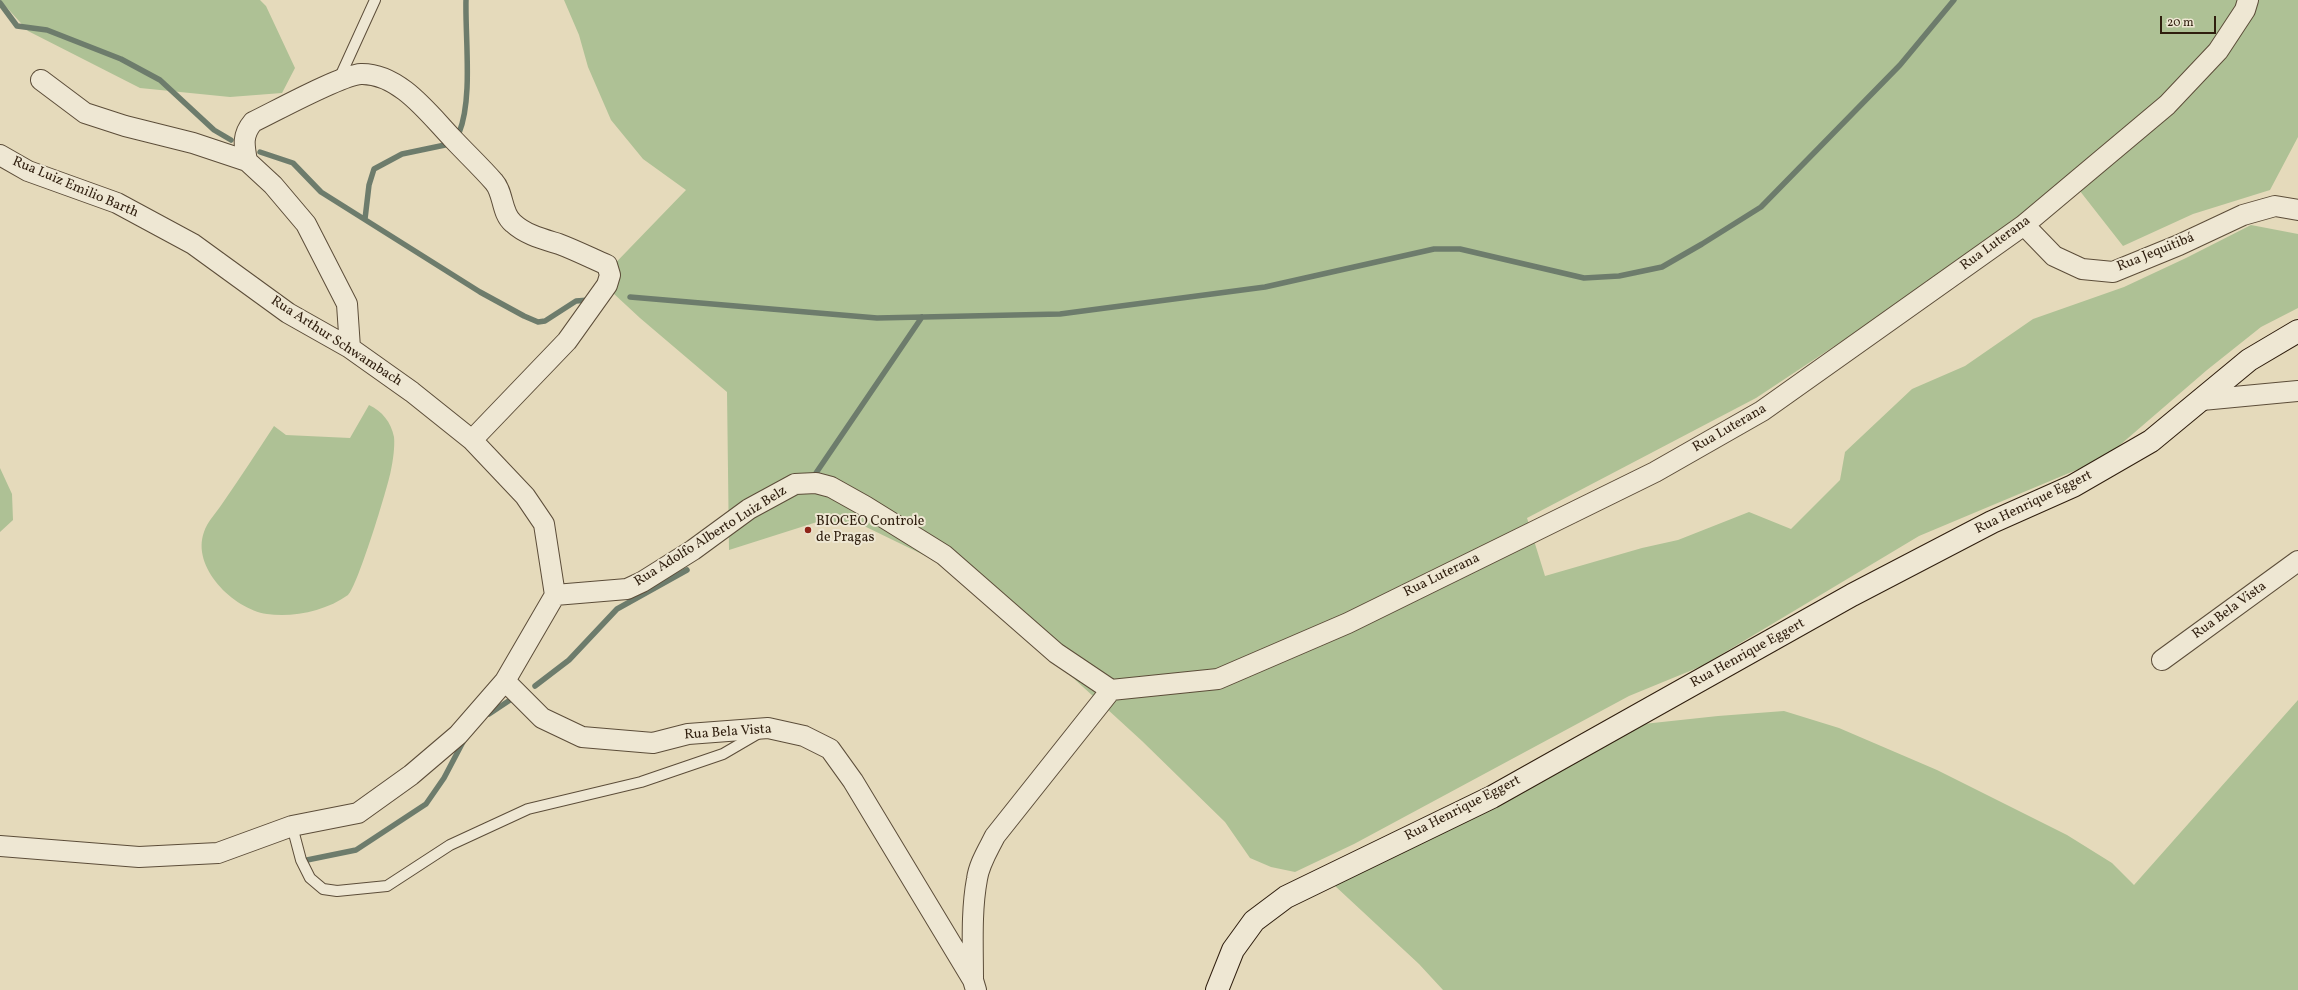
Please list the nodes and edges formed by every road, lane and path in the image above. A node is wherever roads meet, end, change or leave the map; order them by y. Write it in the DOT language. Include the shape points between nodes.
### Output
graph roads {
  1 [pos="375,0"];
  2 [pos="2248,0"];
  3 [pos="41,80"];
  4 [pos="339,81"];
  5 [pos="0,155"];
  6 [pos="246,161"];
  7 [pos="2298,210"];
  8 [pos="2024,225"];
  9 [pos="193,244"];
  10 [pos="2298,331"];
  11 [pos="350,348"];
  12 [pos="2298,391"];
  13 [pos="2202,400"];
  14 [pos="472,440"];
  15 [pos="2298,561"];
  16 [pos="555,595"];
  17 [pos="2162,660"];
  18 [pos="505,681"];
  19 [pos="1111,690"];
  20 [pos="768,728"];
  21 [pos="292,826"];
  22 [pos="0,846"];
  23 [pos="974,985"];
  24 [pos="1217,990"];
  1 -- 4 [label="lane"];
  2 -- 8 [label="street, Rua Luterana" via="2245,10 2218,51 2168,105"];
  3 -- 6 [label="street" via="85,113 193,143"];
  4 -- 6 [label="street" via="253,122 246,130 243,141"];
  4 -- 14 [label="street" via="360,74 376,76 416,100 496,184 502,206 512,223 534,236 560,244 606,265 610,275 607,285 567,341"];
  5 -- 9 [label="street, Rua Luiz Emilio Barth" via="28,171 117,203"];
  6 -- 11 [label="street" via="273,185 306,224 347,304"];
  7 -- 8 [label="street, Rua Jequitibá" via="2275,206 2243,215 2113,272 2082,269 2054,256"];
  8 -- 19 [label="street, Rua Luterana" via="1762,411 1655,472 1348,622 1218,679"];
  9 -- 11 [label="street, Rua Arthur Schwambach" via="288,313"];
  10 -- 13 [label="street, Rua Henrique Eggert" via="2249,360"];
  11 -- 14 [label="street, Rua Arthur Schwambach" via="412,392"];
  12 -- 13 [label="street"];
  13 -- 24 [label="street, Rua Henrique Eggert" via="2151,441 2073,486 1992,522 1852,595 1492,797 1286,897 1254,921 1233,950"];
  14 -- 16 [label="street, Rua Arthur Schwambach" via="525,496 544,524"];
  15 -- 17 [label="street, Rua Bela Vista"];
  16 -- 18 [label="street"];
  16 -- 19 [label="street, Rua Adolfo Alberto Luiz Belz" via="627,589 693,550 749,509 795,484 816,483 831,487 865,506 944,555 1056,653"];
  18 -- 20 [label="street, Rua Bela Vista" via="542,718 582,737 653,743 688,734"];
  18 -- 21 [label="street" via="458,735 411,775 358,813"];
  19 -- 23 [label="street" via="995,836 984,856 977,878 974,902"];
  20 -- 21 [label="lane" via="723,754 641,782 528,809 450,845 387,886 337,891 323,889 310,878 301,860"];
  20 -- 23 [label="street, Rua Bela Vista" via="804,736 830,749 853,782"];
  21 -- 22 [label="street" via="218,853 139,857"];
}
